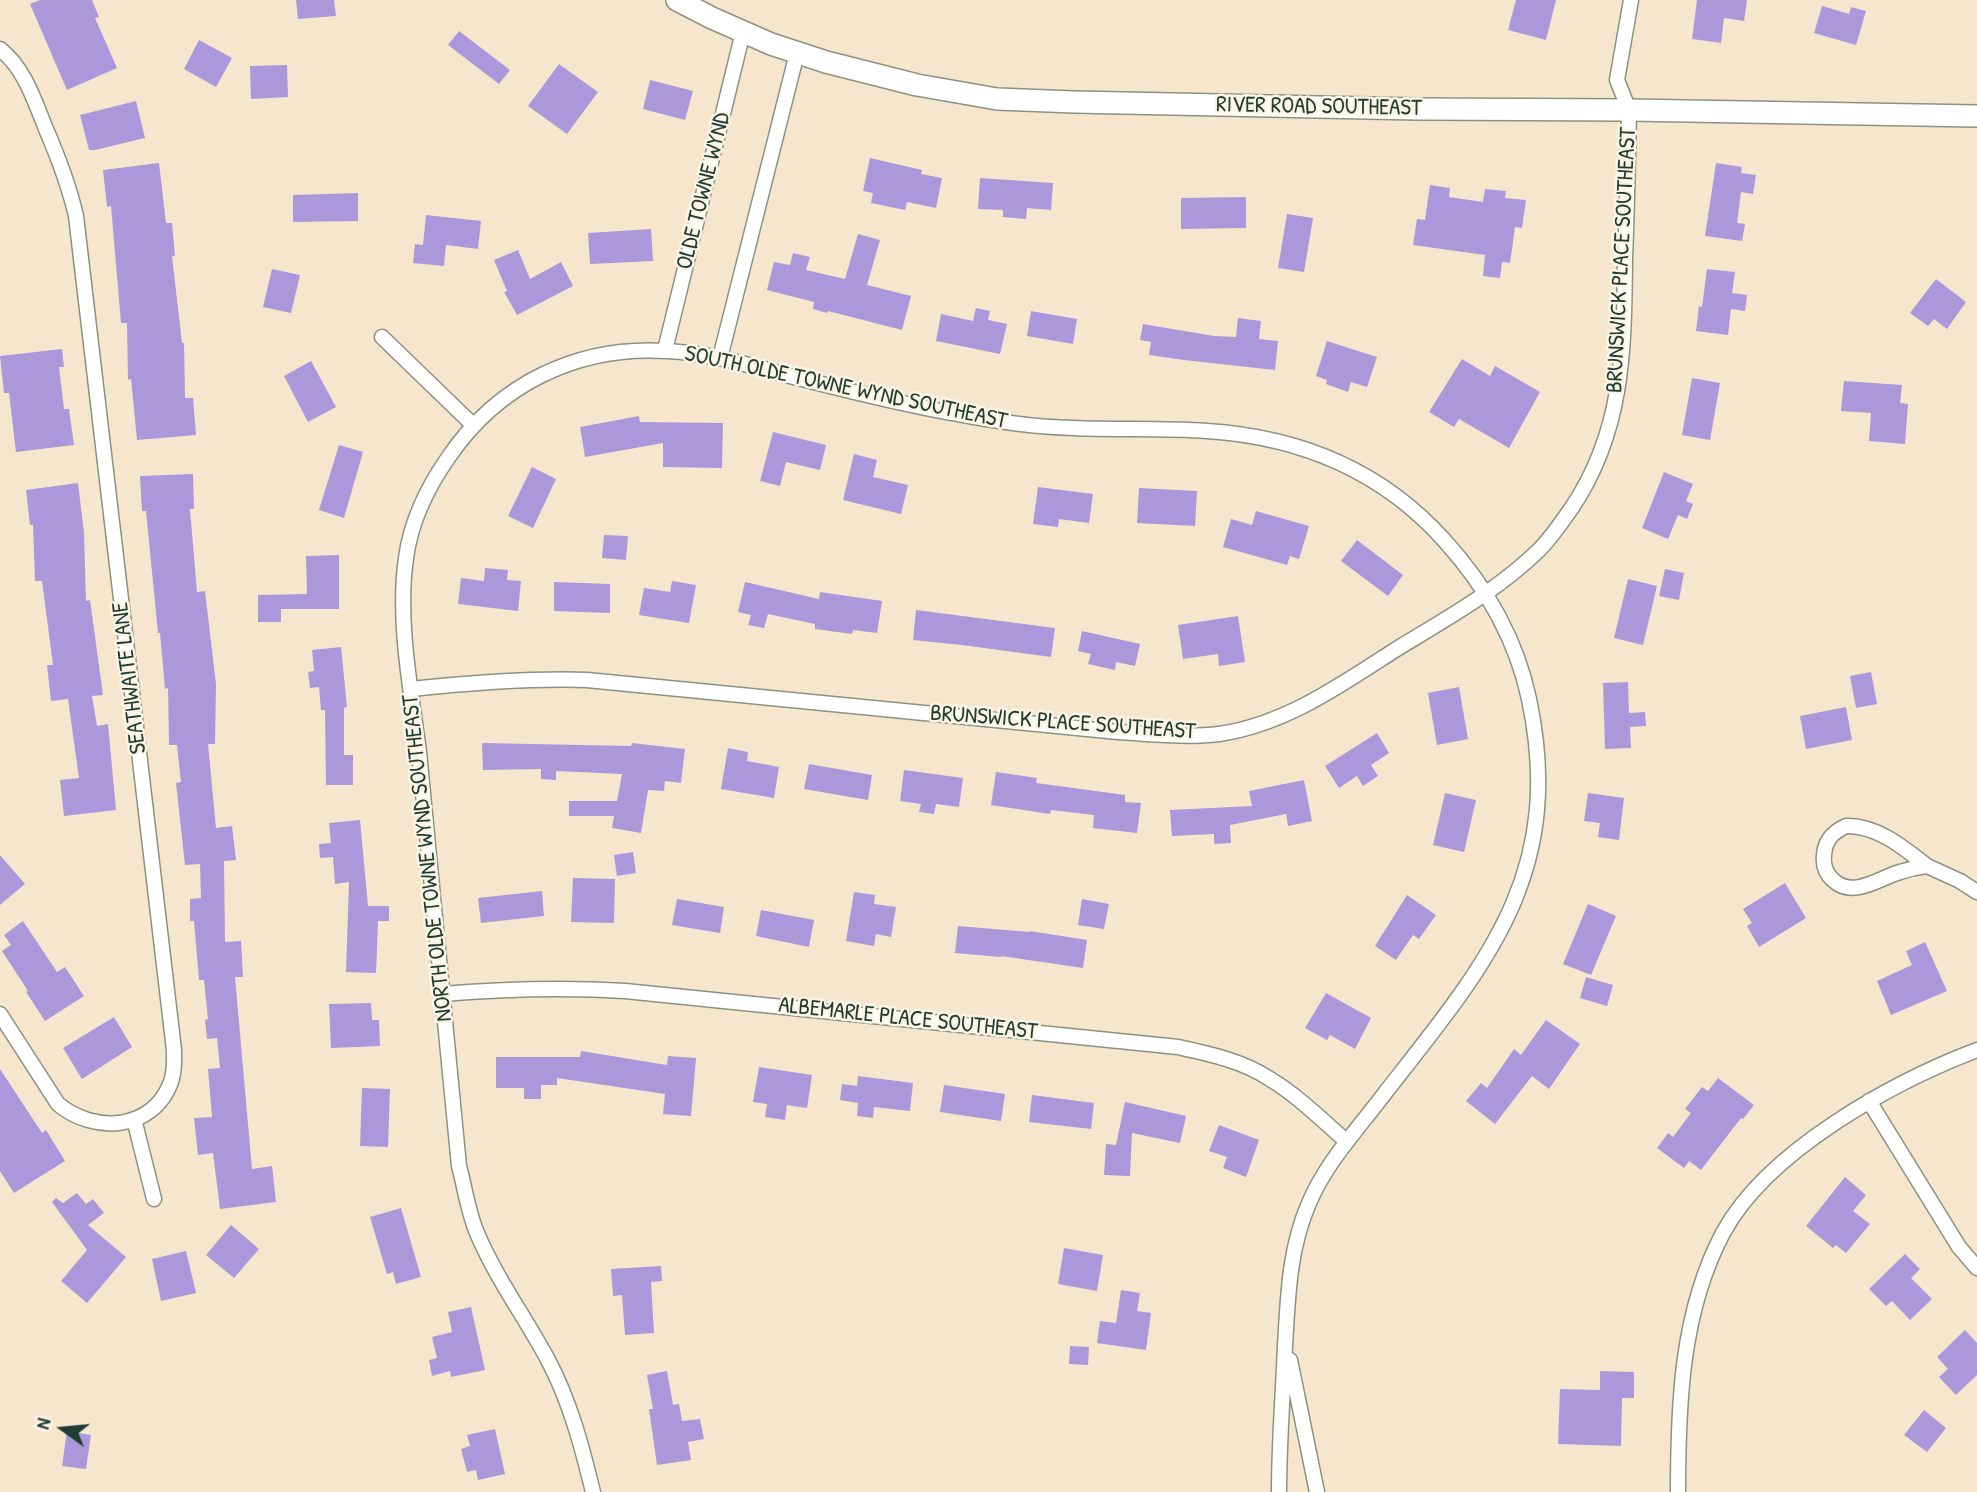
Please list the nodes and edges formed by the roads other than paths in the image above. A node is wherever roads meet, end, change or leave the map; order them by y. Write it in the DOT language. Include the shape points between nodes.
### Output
graph roads {
  1 [pos="677,0"];
  2 [pos="1631,0"];
  3 [pos="743,33"];
  4 [pos="0,49"];
  5 [pos="797,53"];
  6 [pos="1629,110"];
  7 [pos="1977,116"];
  8 [pos="382,337"];
  9 [pos="665,350"];
  10 [pos="720,358"];
  11 [pos="473,425"];
  12 [pos="1486,593"];
  13 [pos="411,688"];
  14 [pos="1927,866"];
  15 [pos="1977,892"];
  16 [pos="442,994"];
  17 [pos="0,1014"];
  18 [pos="1977,1050"];
  19 [pos="1869,1101"];
  20 [pos="134,1119"];
  21 [pos="1346,1141"];
  22 [pos="154,1199"];
  23 [pos="1977,1268"];
  24 [pos="1286,1340"];
  25 [pos="593,1492"];
  26 [pos="1279,1492"];
  27 [pos="1317,1492"];
  28 [pos="1678,1492"];
  1 -- 3 [label="main road, RIVER ROAD SOUTHEAST"];
  2 -- 6 [label="street" via="1617,80"];
  3 -- 5 [label="main road, RIVER ROAD SOUTHEAST"];
  3 -- 9 [label="street, OLDE TOWNE WYND"];
  4 -- 20 [label="street, SEATHWAITE LANE" via="27,82 64,173 78,230 174,1050 175,1067 162,1100"];
  5 -- 6 [label="main road, RIVER ROAD SOUTHEAST" via="873,75 997,99"];
  5 -- 10 [label="street"];
  6 -- 7 [label="main road, RIVER ROAD SOUTHEAST"];
  6 -- 12 [label="street, BRUNSWICK PLACE SOUTHEAST" via="1623,332 1609,431 1594,470 1559,527 1539,550"];
  8 -- 11 [label="street"];
  9 -- 10 [label="street, SOUTH OLDE TOWNE WYND SOUTHEAST"];
  9 -- 11 [label="street, NORTH OLDE TOWNE WYND SOUTHEAST" via="604,354 570,363 522,385"];
  10 -- 12 [label="street, SOUTH OLDE TOWNE WYND SOUTHEAST" via="873,397 992,420 1066,428 1204,431 1287,443 1337,461 1391,493 1454,550"];
  11 -- 13 [label="street, NORTH OLDE TOWNE WYND SOUTHEAST" via="436,474 411,531 404,587"];
  12 -- 13 [label="street, BRUNSWICK PLACE SOUTHEAST" via="1309,702 1250,728 1217,734 1118,732 587,680"];
  12 -- 21 [label="street, SOUTH OLDE TOWNE WYND SOUTHEAST" via="1510,639 1534,731 1537,813 1523,880 1502,931 1477,972"];
  13 -- 16 [label="street, NORTH OLDE TOWNE WYND SOUTHEAST"];
  14 -- 14 [label="street" via="1887,838 1855,826 1835,831 1823,863 1834,882 1853,887"];
  14 -- 15 [label="street"];
  16 -- 21 [label="street, ALBEMARLE PLACE SOUTHEAST" via="531,988 625,991 1148,1042 1249,1068 1288,1092"];
  16 -- 25 [label="street, NORTH OLDE TOWNE WYND SOUTHEAST" via="458,1155 475,1230 558,1382"];
  17 -- 20 [label="street, SEATHWAITE LANE" via="58,1104 70,1114 101,1123"];
  18 -- 19 [label="street"];
  19 -- 23 [label="street" via="1959,1247"];
  19 -- 28 [label="street" via="1774,1170 1736,1212 1715,1249 1684,1362"];
  20 -- 22 [label="street"];
  21 -- 24 [label="street, SOUTH OLDE TOWNE WYND SOUTHEAST" via="1311,1198 1299,1229 1289,1281"];
  24 -- 26 [label="street, SOUTH OLDE TOWNE WYND SOUTHEAST"];
  24 -- 27 [label="street, SOUTH OLDE TOWNE WYND SOUTHEAST"];
}
